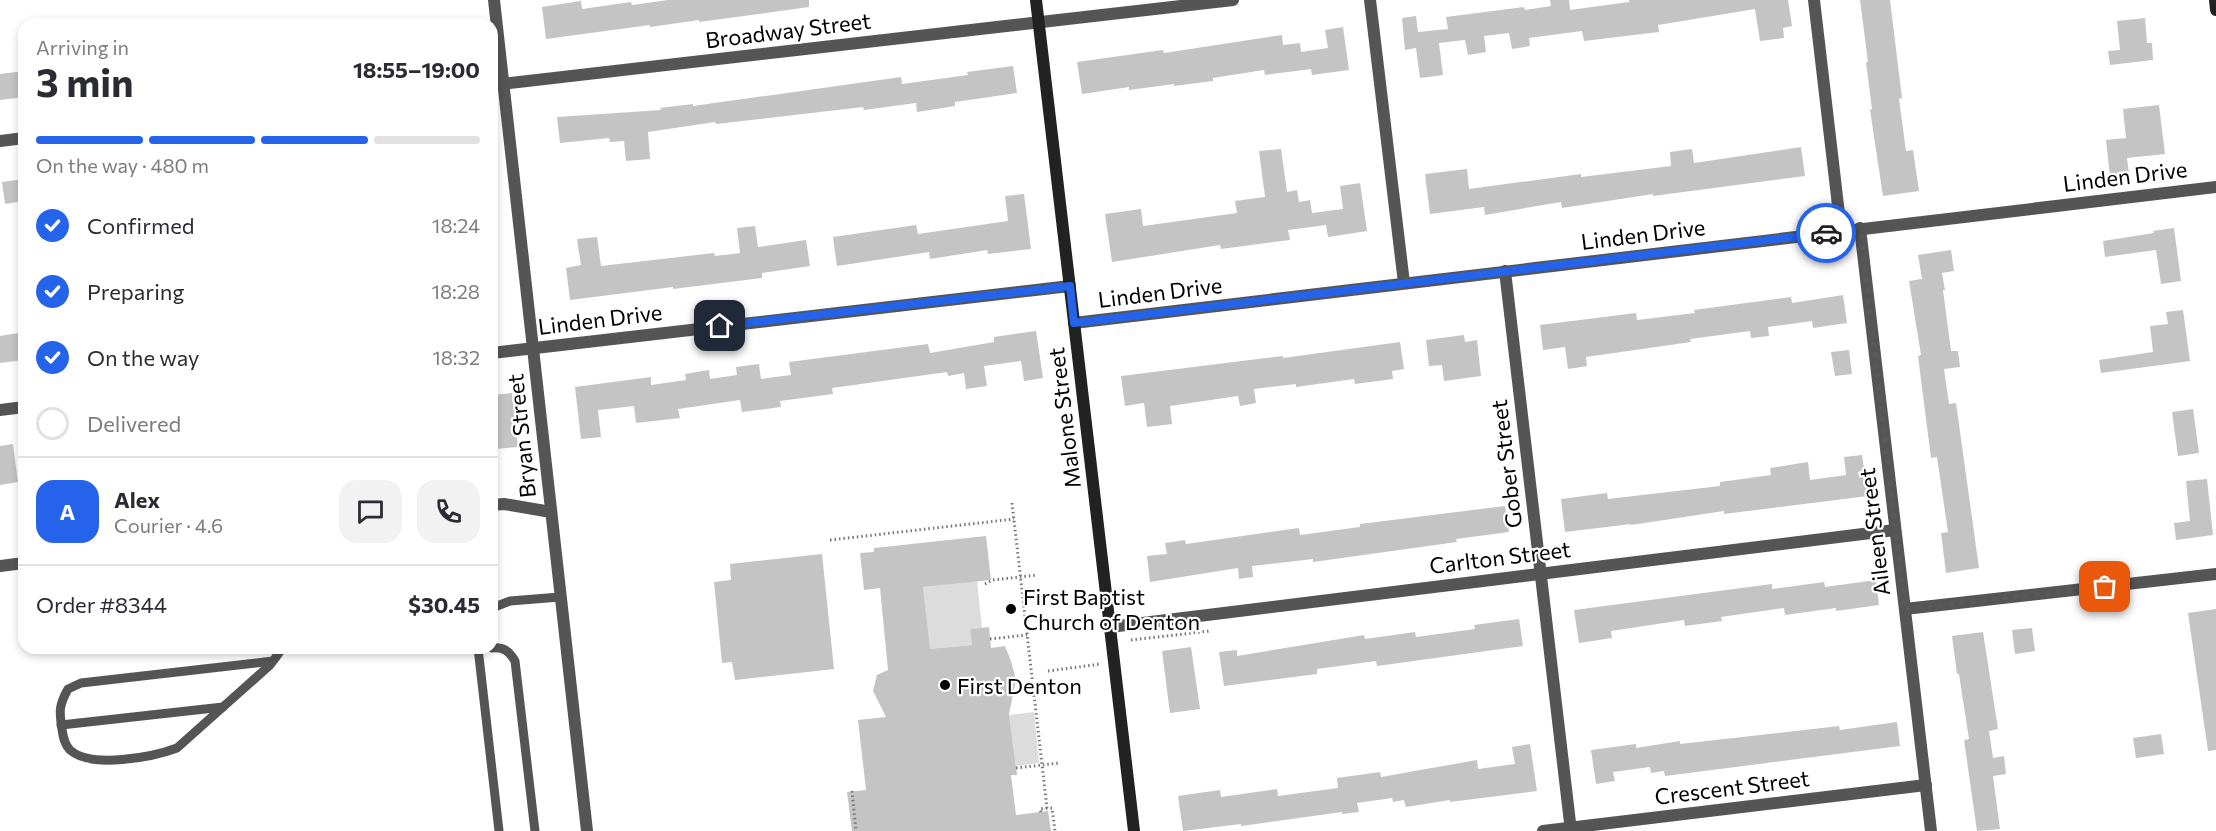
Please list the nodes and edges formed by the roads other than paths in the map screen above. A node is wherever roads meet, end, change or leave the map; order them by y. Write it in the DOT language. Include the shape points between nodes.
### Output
graph roads {
  1 [pos="494,0"];
  2 [pos="1036,0"];
  3 [pos="1233,0"];
  4 [pos="1370,0"];
  5 [pos="1814,0"];
  6 [pos="2215,0"];
  7 [pos="1168,4"];
  8 [pos="2216,10"];
  9 [pos="495,18"];
  10 [pos="1039,22"];
  11 [pos="498,84"];
  12 [pos="18,139"];
  13 [pos="0,141"];
  14 [pos="2216,187"];
  15 [pos="1860,228"];
  16 [pos="1842,231"];
  17 [pos="1505,271"];
  18 [pos="1404,283"];
  19 [pos="1070,286"];
  20 [pos="1074,323"];
  21 [pos="533,348"];
  22 [pos="498,352"];
  23 [pos="18,408"];
  24 [pos="0,410"];
  25 [pos="498,505"];
  26 [pos="551,513"];
  27 [pos="1895,530"];
  28 [pos="18,564"];
  29 [pos="0,566"];
  30 [pos="1540,573"];
  31 [pos="2216,574"];
  32 [pos="560,597"];
  33 [pos="498,606"];
  34 [pos="1905,609"];
  35 [pos="1110,627"];
  36 [pos="498,648"];
  37 [pos="278,654"];
  38 [pos="479,654"];
  39 [pos="273,661"];
  40 [pos="224,707"];
  41 [pos="62,725"];
  42 [pos="1926,785"];
  43 [pos="1570,829"];
  44 [pos="499,831"];
  45 [pos="536,831"];
  46 [pos="586,831"];
  47 [pos="1134,831"];
  48 [pos="1543,831"];
  49 [pos="1931,831"];
  1 -- 9 [label="street, Bryan Street"];
  2 -- 10 [label="street, Malone Street"];
  3 -- 7 [label="street, Broadway Street"];
  4 -- 18 [label="street"];
  5 -- 16 [label="street"];
  6 -- 8 [label="street"];
  7 -- 10 [label="street, Broadway Street"];
  10 -- 11 [label="street, Broadway Street"];
  10 -- 19 [label="street, Malone Street"];
  11 -- 21 [label="street, Bryan Street"];
  12 -- 13 [label="street"];
  14 -- 15 [label="street, Linden Drive"];
  15 -- 16 [label="street, Linden Drive"];
  15 -- 27 [label="street, Aileen Street"];
  16 -- 17 [label="street, Linden Drive"];
  17 -- 18 [label="street, Linden Drive"];
  17 -- 30 [label="street, Gober Street"];
  18 -- 20 [label="street, Linden Drive"];
  19 -- 20 [label="street, Malone Street"];
  19 -- 21 [label="street, Linden Drive"];
  20 -- 35 [label="street, Malone Street"];
  21 -- 22 [label="street, Linden Drive"];
  21 -- 26 [label="street, Bryan Street"];
  23 -- 24 [label="street"];
  25 -- 26 [label="street"];
  26 -- 32 [label="street, Bryan Street"];
  27 -- 30 [label="street, Carlton Street"];
  27 -- 34 [label="street, Aileen Street"];
  28 -- 29 [label="street"];
  30 -- 35 [label="street, Carlton Street"];
  30 -- 43 [label="street, Gober Street"];
  31 -- 34 [label="street"];
  32 -- 33 [label="lane"];
  32 -- 46 [label="street, Bryan Street"];
  34 -- 42 [label="street, Aileen Street"];
  35 -- 47 [label="street, Malone Street"];
  36 -- 45 [label="lane" via="504,648 514,661"];
  37 -- 39 [label="lane"];
  38 -- 44 [label="lane"];
  39 -- 40 [label="lane"];
  39 -- 41 [label="lane" via="81,683 68,689 63,698 59,710"];
  40 -- 41 [label="lane"];
  40 -- 41 [label="lane" via="177,748 140,756 98,760 84,757 64,742"];
  42 -- 43 [label="street, Crescent Street"];
  42 -- 49 [label="street, Aileen Street"];
  43 -- 48 [label="street, Crescent Street"];
}
